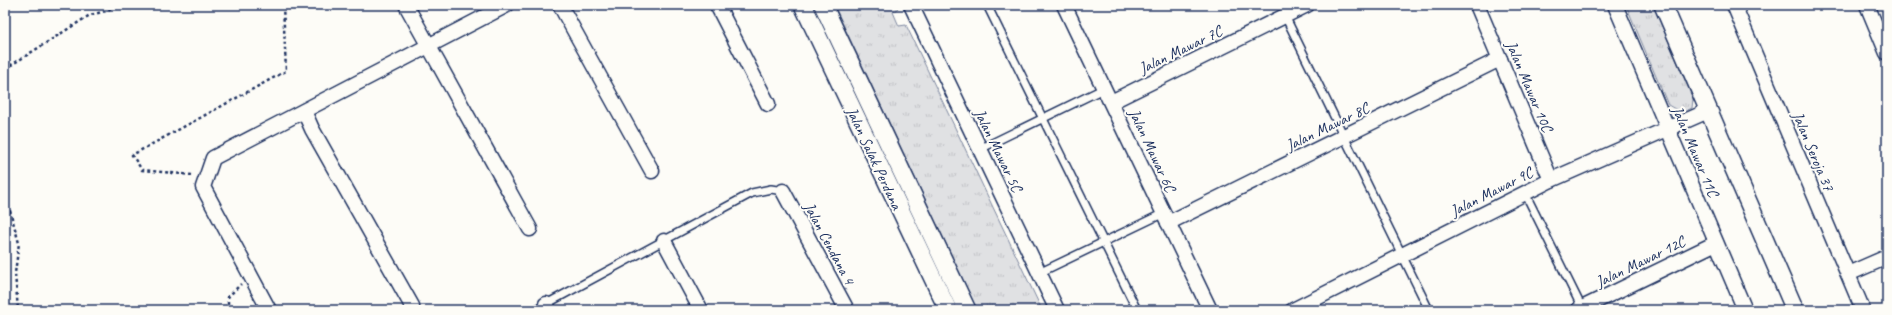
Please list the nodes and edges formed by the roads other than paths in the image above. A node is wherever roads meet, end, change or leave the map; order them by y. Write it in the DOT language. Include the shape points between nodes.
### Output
graph roads {
  1 [pos="406,5"];
  2 [pos="507,5"];
  3 [pos="560,5"];
  4 [pos="717,5"];
  5 [pos="803,5"];
  6 [pos="823,5"];
  7 [pos="911,5"];
  8 [pos="987,5"];
  9 [pos="1064,5"];
  10 [pos="1307,5"];
  11 [pos="1477,5"];
  12 [pos="1615,5"];
  13 [pos="1662,5"];
  14 [pos="1734,5"];
  15 [pos="1867,5"];
  16 [pos="1285,16"];
  17 [pos="429,46"];
  18 [pos="1887,53"];
  19 [pos="1500,59"];
  20 [pos="1104,88"];
  21 [pos="1111,102"];
  22 [pos="768,104"];
  23 [pos="304,111"];
  24 [pos="1708,112"];
  25 [pos="1043,118"];
  26 [pos="1668,129"];
  27 [pos="1344,136"];
  28 [pos="980,149"];
  29 [pos="652,171"];
  30 [pos="1551,180"];
  31 [pos="783,191"];
  32 [pos="1525,193"];
  33 [pos="1166,218"];
  34 [pos="530,229"];
  35 [pos="664,241"];
  36 [pos="1104,242"];
  37 [pos="1716,243"];
  38 [pos="1402,255"];
  39 [pos="1887,257"];
  40 [pos="1039,273"];
  41 [pos="1848,274"];
  42 [pos="412,306"];
  43 [pos="543,308"];
  44 [pos="1581,309"];
  45 [pos="269,310"];
  46 [pos="701,310"];
  47 [pos="847,310"];
  48 [pos="948,310"];
  49 [pos="967,310"];
  50 [pos="1057,310"];
  51 [pos="1137,310"];
  52 [pos="1210,310"];
  53 [pos="1293,310"];
  54 [pos="1429,310"];
  55 [pos="1745,310"];
  56 [pos="1795,310"];
  57 [pos="1863,310"];
  1 -- 17 [label="street"];
  2 -- 17 [label="street"];
  3 -- 29 [label="street"];
  4 -- 22 [label="street"];
  5 -- 48 [label="street, Jalan Salak Perdana"];
  6 -- 49 [label="street, Jalan Salak Perdana"];
  7 -- 28 [label="street, Jalan Mawar 5C"];
  8 -- 25 [label="lane"];
  9 -- 20 [label="street, Jalan Mawar 6C"];
  10 -- 16 [label="street, Jalan Mawar 7C"];
  11 -- 19 [label="street, Jalan Mawar 10C"];
  12 -- 26 [label="street, Jalan Mawar 11C"];
  13 -- 24 [label="street"];
  14 -- 41 [label="street, Jalan Seroja 37"];
  15 -- 18 [label="street"];
  16 -- 21 [label="street, Jalan Mawar 7C"];
  16 -- 27 [label="lane"];
  17 -- 23 [label="street"];
  17 -- 34 [label="street"];
  19 -- 27 [label="street, Jalan Mawar 8C"];
  19 -- 30 [label="street, Jalan Mawar 10C"];
  20 -- 21 [label="street, Jalan Mawar 6C"];
  20 -- 25 [label="lane"];
  21 -- 33 [label="street, Jalan Mawar 6C"];
  23 -- 42 [label="street"];
  23 -- 45 [label="street" via="213,158 203,187"];
  24 -- 26 [label="street, Jalan Mawar 9C"];
  24 -- 56 [label="street"];
  25 -- 28 [label="lane"];
  25 -- 36 [label="lane"];
  26 -- 30 [label="street, Jalan Mawar 9C"];
  26 -- 37 [label="street, Jalan Mawar 11C"];
  27 -- 33 [label="street, Jalan Mawar 8C"];
  27 -- 38 [label="lane"];
  28 -- 40 [label="street, Jalan Mawar 5C"];
  30 -- 32 [label="street, Jalan Mawar 9C"];
  31 -- 35 [label="lane" via="771,189 752,193"];
  31 -- 47 [label="street, Jalan Cendana 4"];
  32 -- 38 [label="street, Jalan Mawar 9C"];
  32 -- 44 [label="lane"];
  33 -- 36 [label="lane"];
  33 -- 52 [label="street, Jalan Mawar 6C"];
  35 -- 43 [label="lane"];
  35 -- 46 [label="street"];
  36 -- 40 [label="lane"];
  36 -- 51 [label="lane"];
  37 -- 44 [label="street, Jalan Mawar 12C"];
  37 -- 55 [label="street, Jalan Mawar 11C"];
  38 -- 53 [label="street, Jalan Mawar 9C"];
  38 -- 54 [label="lane"];
  39 -- 41 [label="street"];
  40 -- 50 [label="street, Jalan Mawar 5C"];
  41 -- 57 [label="street, Jalan Seroja 37"];
}
